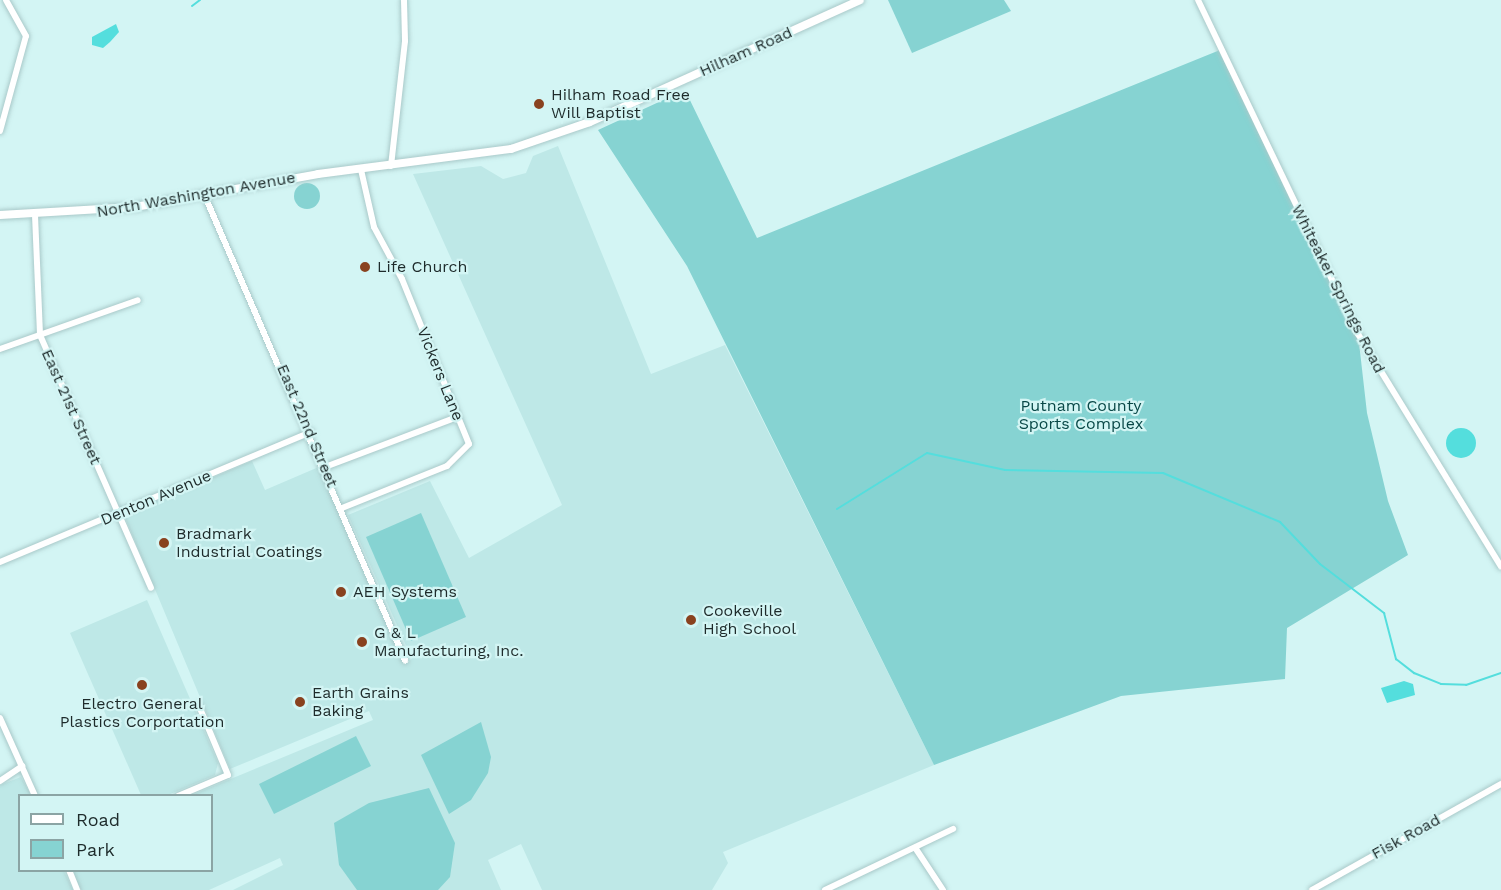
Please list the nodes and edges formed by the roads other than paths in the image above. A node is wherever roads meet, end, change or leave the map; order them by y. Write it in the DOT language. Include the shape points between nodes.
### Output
graph roads {
  1 [pos="6,0"];
  2 [pos="404,0"];
  3 [pos="860,0"];
  4 [pos="1198,0"];
  5 [pos="0,131"];
  6 [pos="391,166"];
  7 [pos="361,171"];
  8 [pos="204,194"];
  9 [pos="0,215"];
  10 [pos="35,216"];
  11 [pos="138,300"];
  12 [pos="40,335"];
  13 [pos="0,349"];
  14 [pos="457,417"];
  15 [pos="311,432"];
  16 [pos="325,467"];
  17 [pos="342,508"];
  18 [pos="118,514"];
  19 [pos="0,562"];
  20 [pos="1501,566"];
  21 [pos="151,588"];
  22 [pos="405,660"];
  23 [pos="199,706"];
  24 [pos="0,718"];
  25 [pos="22,766"];
  26 [pos="0,782"];
  27 [pos="1501,784"];
  28 [pos="35,794"];
  29 [pos="180,794"];
  30 [pos="953,829"];
  31 [pos="916,849"];
  32 [pos="70,872"];
  33 [pos="77,890"];
  34 [pos="825,890"];
  35 [pos="943,890"];
  36 [pos="1312,890"];
  1 -- 5 [label="street" via="26,36"];
  2 -- 6 [label="street" via="405,41"];
  3 -- 6 [label="main road, Hilham Road" via="543,140"];
  4 -- 20 [label="street, Whiteaker Springs Road" via="1358,334"];
  6 -- 7 [label="main road, North Washington Avenue"];
  7 -- 8 [label="main road, North Washington Avenue"];
  7 -- 14 [label="street, Vickers Lane" via="374,227 402,279"];
  8 -- 10 [label="main road, North Washington Avenue" via="101,212"];
  8 -- 15 [label="street, East 22nd Street"];
  9 -- 10 [label="main road, North Washington Avenue"];
  10 -- 12 [label="street, East 21st Street"];
  11 -- 12 [label="street"];
  12 -- 13 [label="street"];
  12 -- 18 [label="street, East 21st Street"];
  14 -- 16 [label="street"];
  14 -- 17 [label="street, Vickers Lane" via="469,444 447,466"];
  15 -- 16 [label="street, East 22nd Street"];
  15 -- 18 [label="street, Denton Avenue"];
  16 -- 17 [label="street, East 22nd Street"];
  17 -- 22 [label="street, East 22nd Street"];
  18 -- 19 [label="street, Denton Avenue"];
  18 -- 21 [label="street, East 21st Street"];
  23 -- 29 [label="street" via="228,775"];
  24 -- 25 [label="street"];
  25 -- 26 [label="street"];
  25 -- 28 [label="street"];
  27 -- 36 [label="street, Fisk Road"];
  30 -- 31 [label="street"];
  31 -- 34 [label="street"];
  31 -- 35 [label="street"];
  32 -- 33 [label="street"];
}
